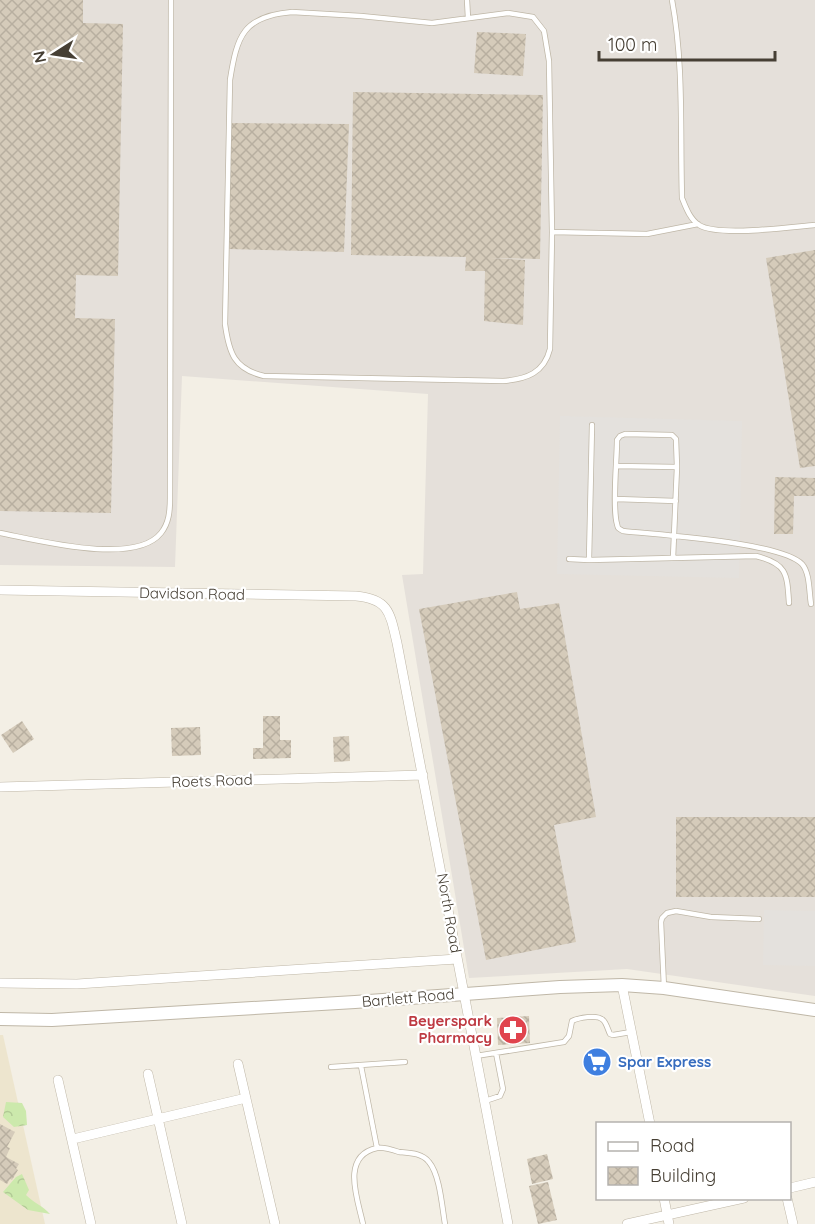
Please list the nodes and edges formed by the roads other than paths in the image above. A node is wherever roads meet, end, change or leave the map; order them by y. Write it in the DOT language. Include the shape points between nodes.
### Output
graph roads {
  1 [pos="171,0"];
  2 [pos="467,0"];
  3 [pos="672,0"];
  4 [pos="468,18"];
  5 [pos="698,224"];
  6 [pos="815,225"];
  7 [pos="552,232"];
  8 [pos="592,425"];
  9 [pos="616,466"];
  10 [pos="677,467"];
  11 [pos="616,499"];
  12 [pos="676,501"];
  13 [pos="0,533"];
  14 [pos="674,537"];
  15 [pos="673,558"];
  16 [pos="570,559"];
  17 [pos="589,560"];
  18 [pos="0,590"];
  19 [pos="789,603"];
  20 [pos="382,604"];
  21 [pos="811,604"];
  22 [pos="423,775"];
  23 [pos="0,787"];
  24 [pos="759,919"];
  25 [pos="457,958"];
  26 [pos="0,982"];
  27 [pos="622,985"];
  28 [pos="664,988"];
  29 [pos="462,993"];
  30 [pos="815,1010"];
  31 [pos="0,1019"];
  32 [pos="632,1032"];
  33 [pos="496,1053"];
  34 [pos="476,1056"];
  35 [pos="405,1062"];
  36 [pos="238,1064"];
  37 [pos="361,1066"];
  38 [pos="332,1067"];
  39 [pos="148,1074"];
  40 [pos="58,1080"];
  41 [pos="246,1098"];
  42 [pos="485,1101"];
  43 [pos="158,1119"];
  44 [pos="650,1122"];
  45 [pos="73,1139"];
  46 [pos="377,1148"];
  47 [pos="815,1182"];
  48 [pos="791,1188"];
  49 [pos="664,1200"];
  50 [pos="737,1200"];
  51 [pos="787,1200"];
  52 [pos="669,1220"];
  53 [pos="92,1224"];
  54 [pos="182,1224"];
  55 [pos="275,1224"];
  56 [pos="363,1224"];
  57 [pos="446,1224"];
  58 [pos="508,1224"];
  59 [pos="627,1224"];
  60 [pos="793,1224"];
  1 -- 13 [label="lane" via="167,524 149,542 124,550 78,547"];
  2 -- 4 [label="lane"];
  3 -- 5 [label="lane" via="680,71 682,198"];
  4 -- 7 [label="lane" via="522,14 532,17 544,32 549,60"];
  4 -- 7 [label="lane" via="432,23 276,13 257,19 243,33 230,80 225,324 230,350 244,369 264,376 504,381 526,378 542,368 550,349"];
  5 -- 6 [label="lane" via="728,230"];
  5 -- 7 [label="lane" via="647,234"];
  8 -- 17 [label="lane"];
  9 -- 10 [label="lane"];
  9 -- 10 [label="lane" via="617,440 625,434 672,435 676,439"];
  9 -- 11 [label="lane"];
  10 -- 12 [label="lane"];
  11 -- 12 [label="lane"];
  11 -- 14 [label="lane" via="618,529"];
  12 -- 14 [label="lane"];
  14 -- 15 [label="lane"];
  14 -- 21 [label="lane" via="758,547 789,556 806,572"];
  15 -- 17 [label="lane"];
  15 -- 19 [label="lane" via="756,556 773,561 783,568"];
  16 -- 17 [label="lane"];
  18 -- 20 [label="street, Davidson Road" via="356,597"];
  20 -- 22 [label="street, North Road" via="392,622"];
  22 -- 23 [label="street, Roets Road"];
  22 -- 25 [label="street, North Road"];
  24 -- 28 [label="lane" via="668,913 661,921"];
  25 -- 26 [label="street" via="76,984"];
  25 -- 29 [label="street, North Road"];
  27 -- 28 [label="street, Bartlett Road"];
  27 -- 29 [label="street, Bartlett Road"];
  27 -- 32 [label="street"];
  28 -- 30 [label="street, Bartlett Road"];
  29 -- 31 [label="street, Bartlett Road" via="52,1020"];
  29 -- 34 [label="street, North Road"];
  32 -- 33 [label="lane" via="610,1034 598,1017 578,1018 572,1021 564,1042"];
  32 -- 44 [label="street"];
  33 -- 34 [label="lane"];
  33 -- 42 [label="lane" via="503,1089 500,1096"];
  34 -- 42 [label="street, North Road"];
  35 -- 37 [label="lane"];
  36 -- 41 [label="street"];
  37 -- 38 [label="lane"];
  37 -- 46 [label="lane"];
  39 -- 43 [label="street"];
  40 -- 45 [label="street"];
  41 -- 43 [label="street"];
  41 -- 55 [label="street"];
  42 -- 58 [label="street, North Road"];
  43 -- 45 [label="street"];
  43 -- 54 [label="street"];
  45 -- 53 [label="street"];
  46 -- 56 [label="lane" via="362,1156 354,1170"];
  46 -- 57 [label="lane" via="427,1159 435,1172"];
  47 -- 48 [label="street"];
  49 -- 52 [label="street"];
  50 -- 52 [label="street"];
  51 -- 60 [label="street"];
  52 -- 59 [label="street"];
}
